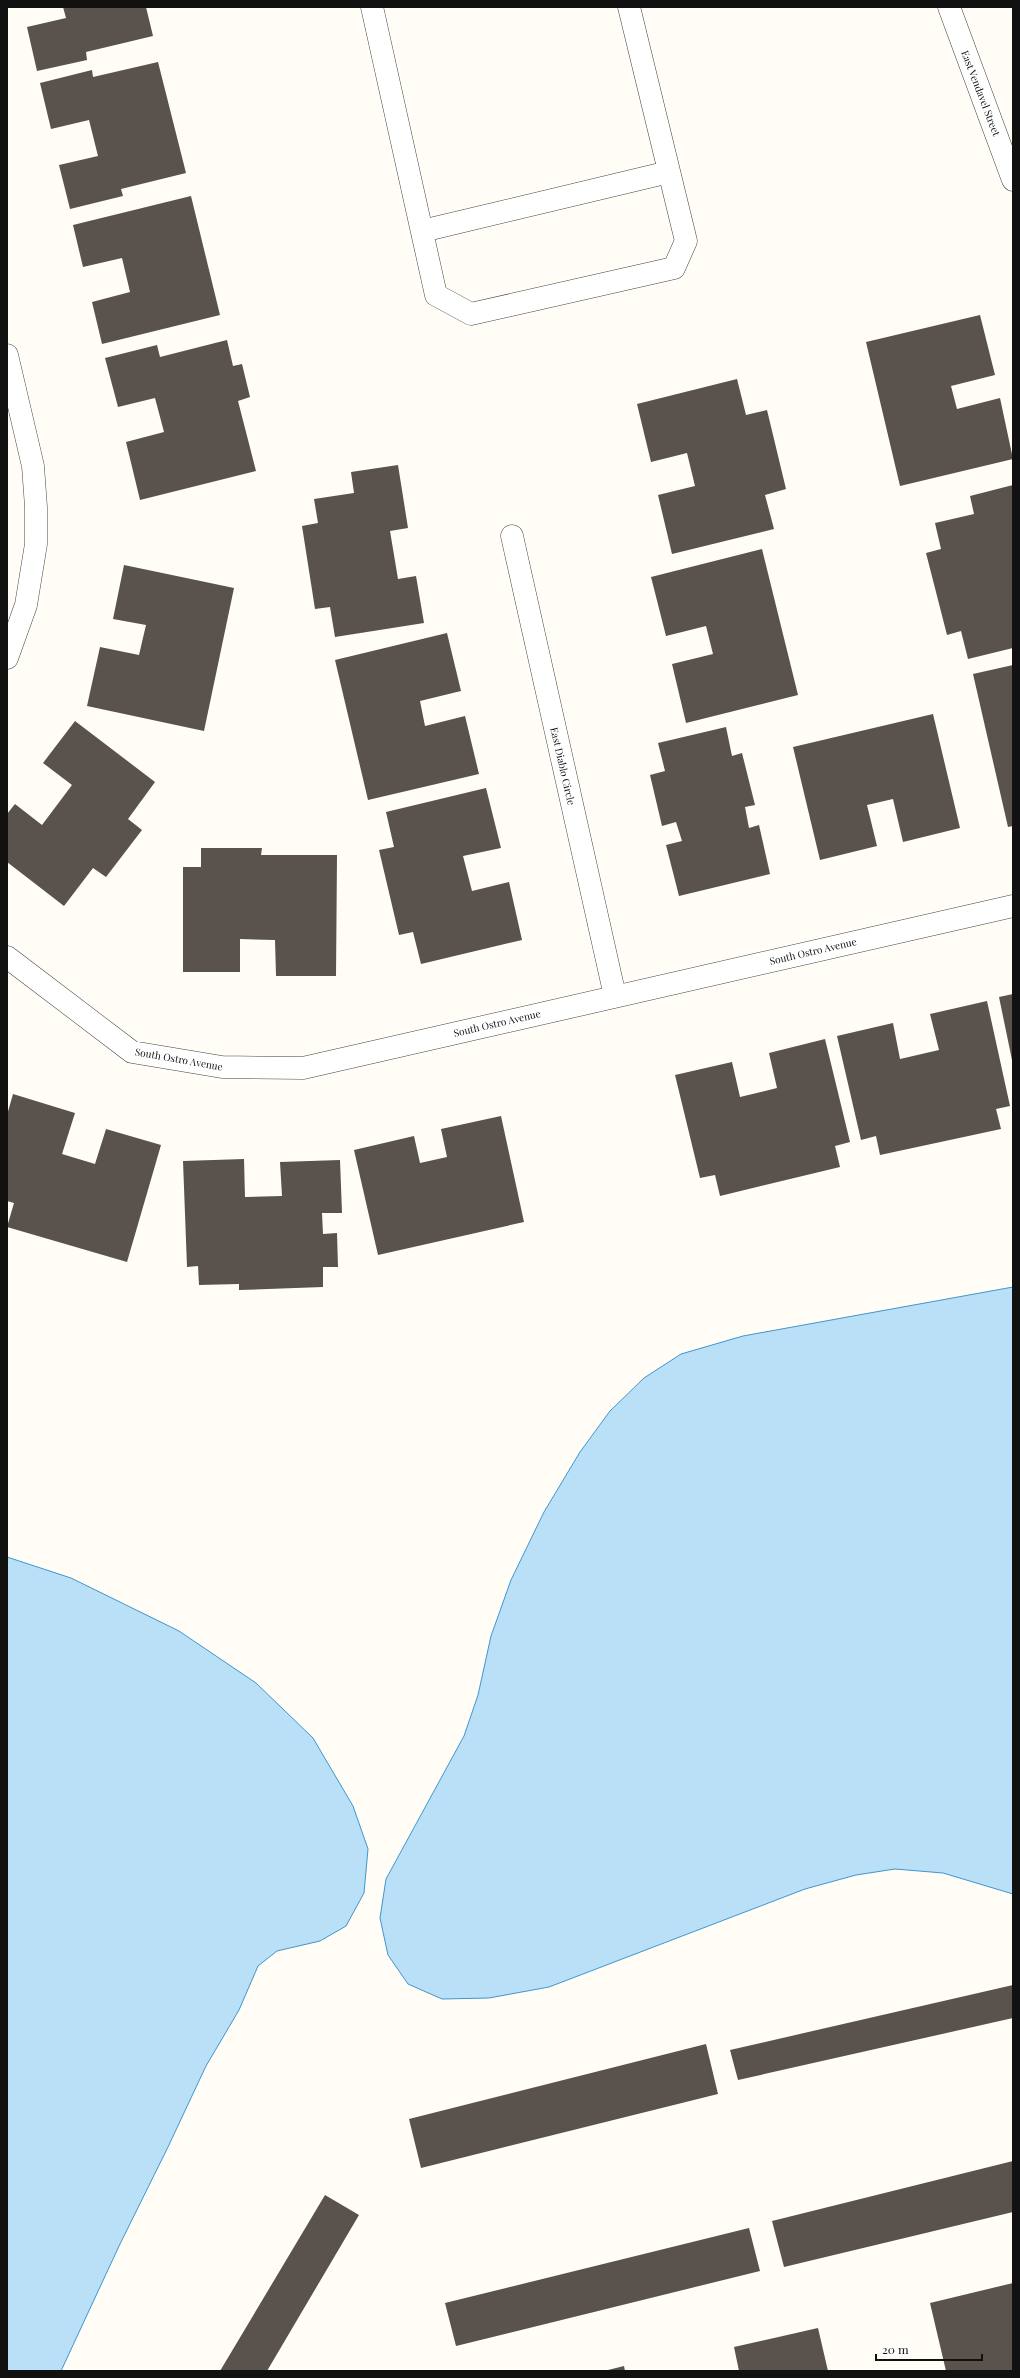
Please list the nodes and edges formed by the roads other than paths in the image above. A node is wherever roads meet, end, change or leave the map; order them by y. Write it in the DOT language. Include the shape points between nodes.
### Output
graph roads {
  1 [pos="372,7"];
  2 [pos="629,7"];
  3 [pos="949,7"];
  4 [pos="669,172"];
  5 [pos="1013,180"];
  6 [pos="422,231"];
  7 [pos="7,355"];
  8 [pos="512,536"];
  9 [pos="7,658"];
  10 [pos="1013,906"];
  11 [pos="7,957"];
  12 [pos="615,996"];
  1 -- 6 [label="street"];
  2 -- 4 [label="street"];
  3 -- 5 [label="street, East Vendavel Street"];
  4 -- 6 [label="street"];
  4 -- 6 [label="street" via="686,241 674,268 471,314 436,295"];
  7 -- 9 [label="street" via="33,466 36,522 32,573 20,625"];
  8 -- 12 [label="street, East Diablo Circle"];
  10 -- 12 [label="street, South Ostro Avenue"];
  11 -- 12 [label="street, South Ostro Avenue" via="132,1052 222,1067 303,1068"];
}
